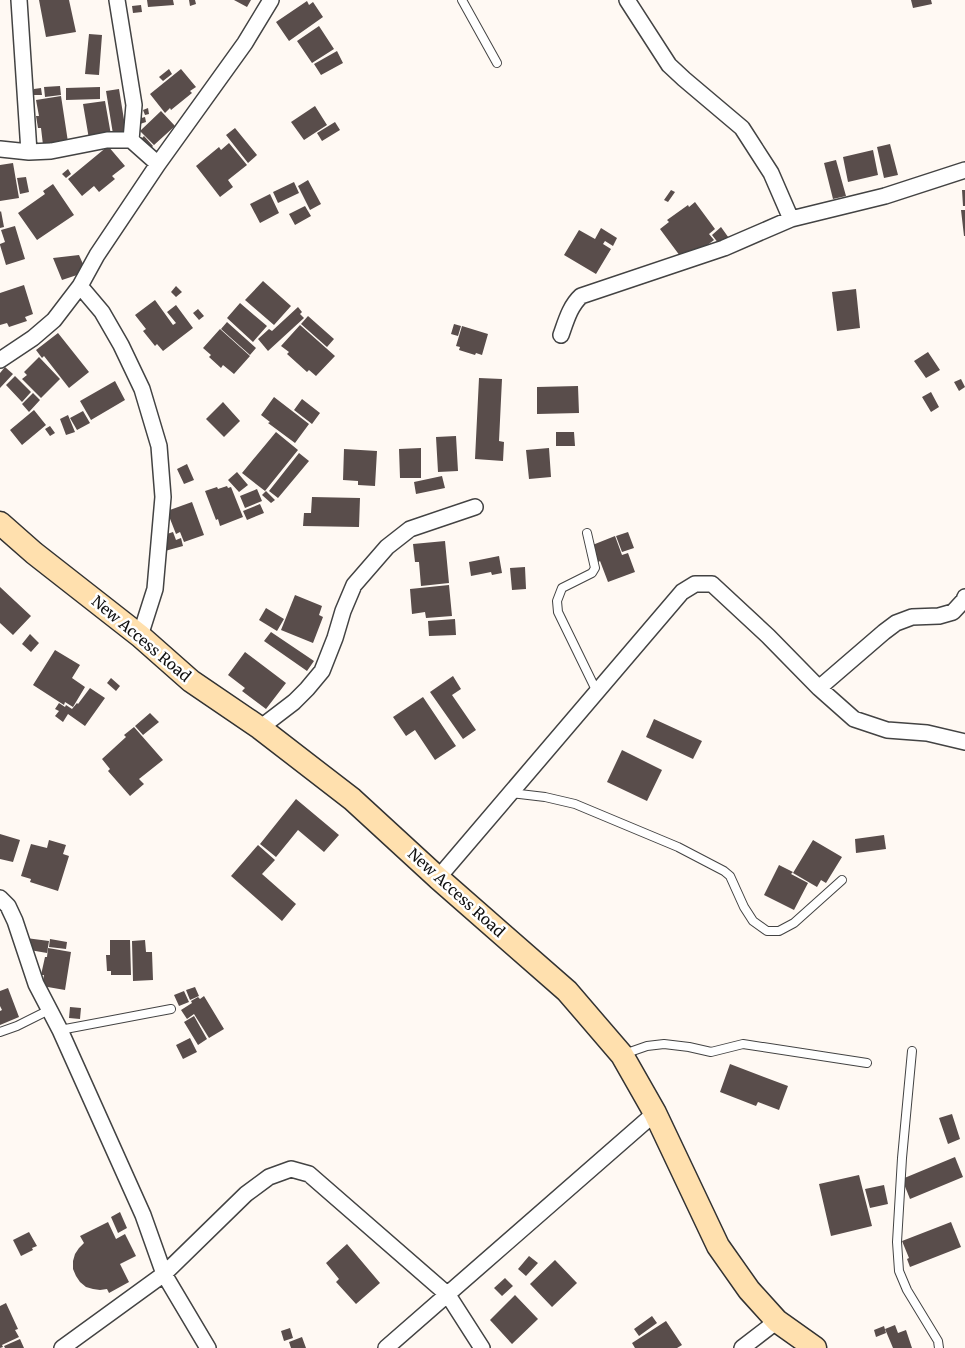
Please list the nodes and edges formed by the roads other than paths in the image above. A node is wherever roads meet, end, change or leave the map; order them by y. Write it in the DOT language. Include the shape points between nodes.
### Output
graph roads {
  1 [pos="19,0"];
  2 [pos="117,0"];
  3 [pos="271,0"];
  4 [pos="462,0"];
  5 [pos="627,0"];
  6 [pos="497,63"];
  7 [pos="131,140"];
  8 [pos="0,149"];
  9 [pos="29,152"];
  10 [pos="158,164"];
  11 [pos="965,170"];
  12 [pos="791,219"];
  13 [pos="80,286"];
  14 [pos="561,335"];
  15 [pos="0,360"];
  16 [pos="475,508"];
  17 [pos="0,523"];
  18 [pos="587,534"];
  19 [pos="965,597"];
  20 [pos="140,636"];
  21 [pos="819,688"];
  22 [pos="597,692"];
  23 [pos="260,728"];
  24 [pos="965,742"];
  25 [pos="511,793"];
  26 [pos="438,878"];
  27 [pos="842,880"];
  28 [pos="0,898"];
  29 [pos="171,1009"];
  30 [pos="49,1010"];
  31 [pos="60,1030"];
  32 [pos="0,1032"];
  33 [pos="912,1051"];
  34 [pos="622,1055"];
  35 [pos="867,1063"];
  36 [pos="654,1114"];
  37 [pos="164,1274"];
  38 [pos="448,1294"];
  39 [pos="777,1322"];
  40 [pos="62,1348"];
  41 [pos="208,1348"];
  42 [pos="386,1348"];
  43 [pos="482,1348"];
  44 [pos="742,1348"];
  45 [pos="815,1348"];
  46 [pos="939,1348"];
  1 -- 9 [label="street"];
  2 -- 7 [label="street" via="134,105"];
  3 -- 10 [label="street" via="245,43"];
  4 -- 6 [label="lane"];
  5 -- 12 [label="street" via="670,65 742,128 771,173"];
  7 -- 9 [label="street" via="107,140 51,152"];
  7 -- 10 [label="street"];
  8 -- 9 [label="street"];
  10 -- 13 [label="street"];
  11 -- 12 [label="street" via="885,196"];
  12 -- 14 [label="street" via="724,248 581,296"];
  13 -- 15 [label="street" via="54,320"];
  13 -- 20 [label="street" via="102,312 121,345 142,389 159,446 163,497 156,589"];
  16 -- 23 [label="street" via="410,529 388,547 354,585 322,671 294,702"];
  17 -- 20 [label="main road, New Access Road"];
  18 -- 22 [label="lane" via="595,568 592,573 562,588 557,601 558,612"];
  19 -- 21 [label="street" via="953,612 912,617 896,623"];
  20 -- 23 [label="main road, New Access Road" via="191,681"];
  21 -- 22 [label="street" via="712,584 695,584 682,592"];
  21 -- 24 [label="street" via="854,719 886,730 927,733"];
  22 -- 25 [label="street"];
  23 -- 26 [label="main road, New Access Road" via="352,799"];
  25 -- 26 [label="street"];
  25 -- 27 [label="lane" via="574,804 678,847 724,871 730,876 753,921 767,931 779,931 794,923"];
  26 -- 34 [label="main road, New Access Road" via="567,991"];
  28 -- 30 [label="street" via="15,921 36,984"];
  29 -- 31 [label="lane"];
  30 -- 31 [label="street"];
  30 -- 32 [label="lane"];
  31 -- 37 [label="street" via="143,1215"];
  33 -- 46 [label="lane" via="897,1242 899,1271"];
  34 -- 35 [label="lane" via="664,1044 711,1052 743,1044"];
  34 -- 36 [label="main road, New Access Road"];
  36 -- 38 [label="street"];
  36 -- 39 [label="main road, New Access Road" via="718,1246"];
  37 -- 38 [label="street" via="246,1194 270,1177 291,1169 309,1174"];
  37 -- 40 [label="street"];
  37 -- 41 [label="street"];
  38 -- 42 [label="street"];
  38 -- 43 [label="street"];
  39 -- 44 [label="street"];
  39 -- 45 [label="main road, New Access Road"];
}
